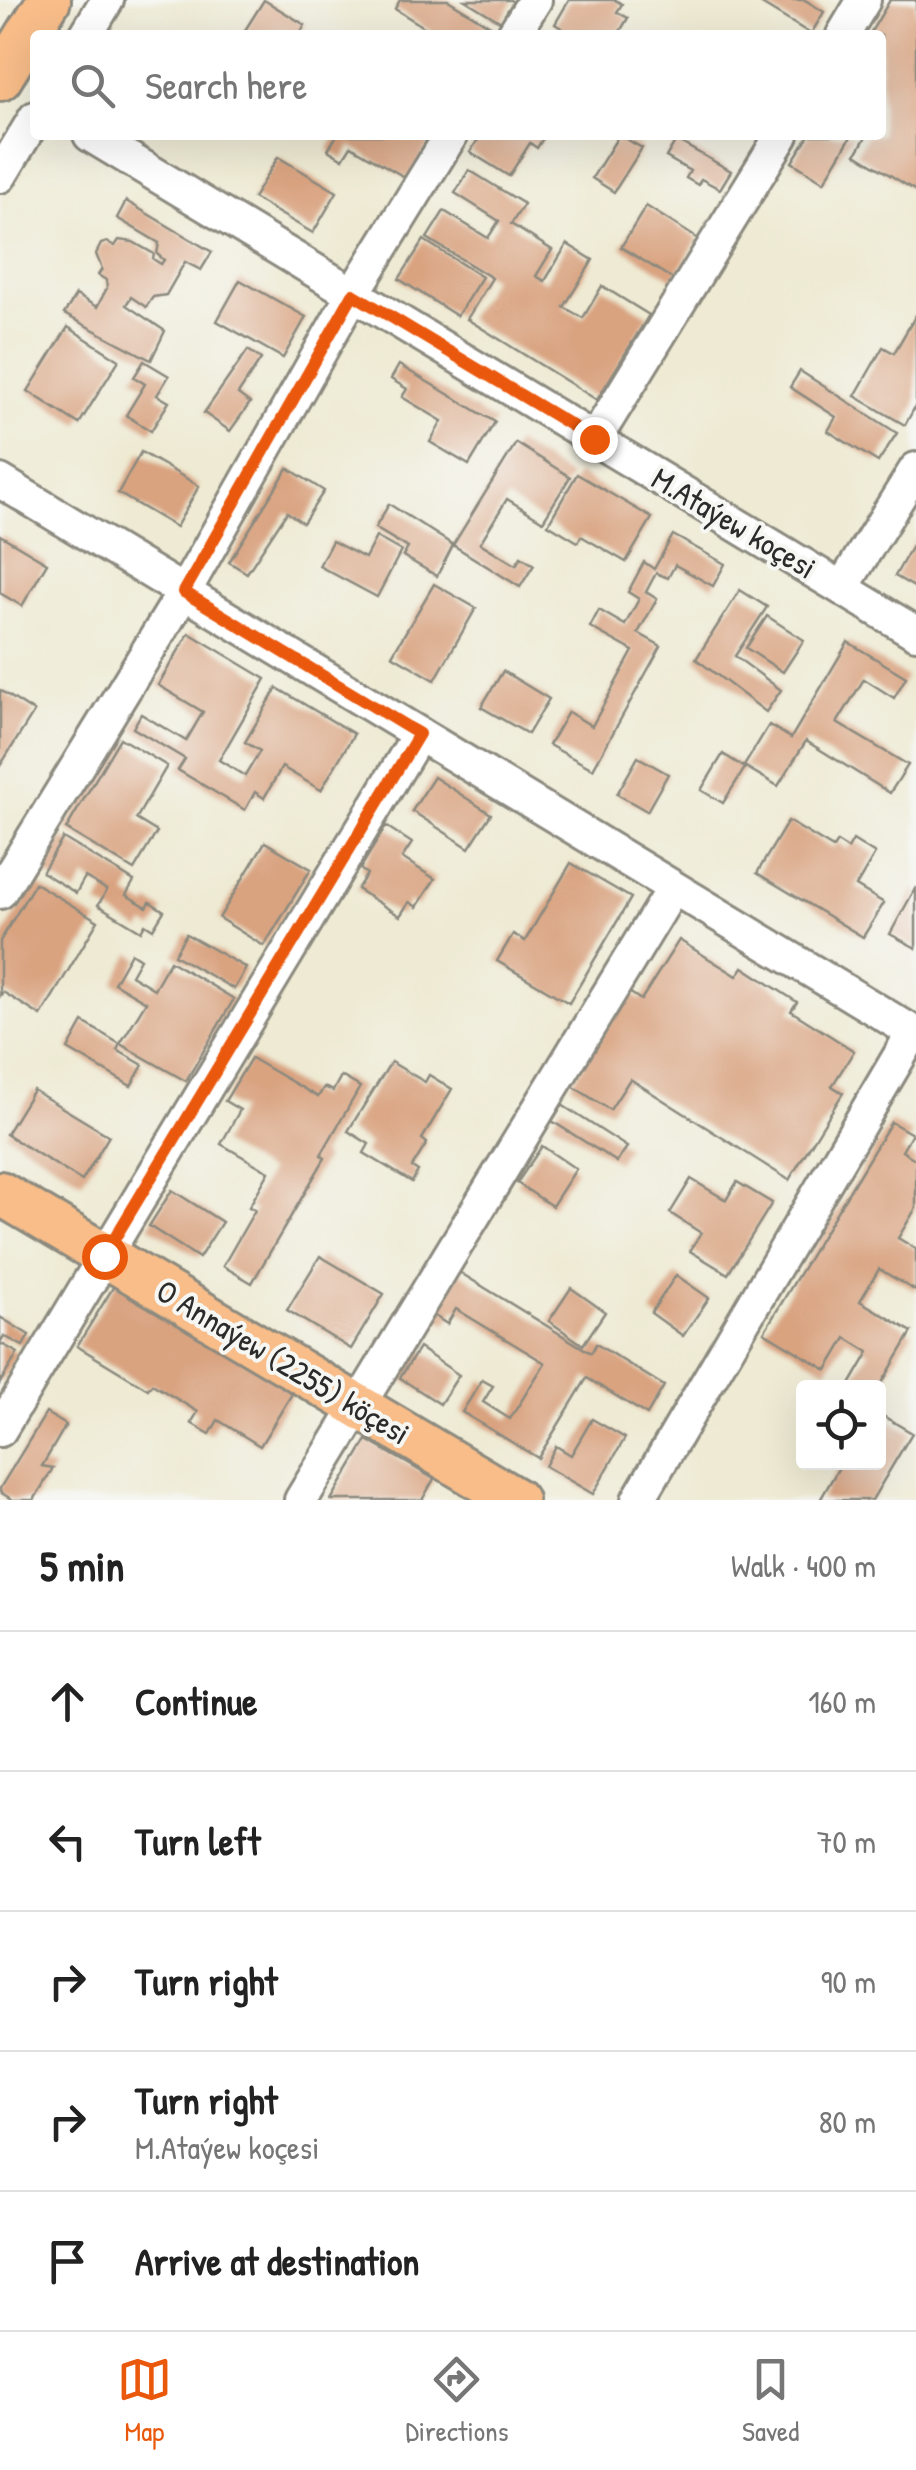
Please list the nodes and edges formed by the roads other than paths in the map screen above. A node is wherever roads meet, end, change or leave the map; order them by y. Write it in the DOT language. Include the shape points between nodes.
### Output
graph roads {
  1 [pos="49,0"];
  2 [pos="107,0"];
  3 [pos="535,0"];
  4 [pos="864,0"];
  5 [pos="30,30"];
  6 [pos="89,30"];
  7 [pos="516,30"];
  8 [pos="846,30"];
  9 [pos="30,31"];
  10 [pos="0,79"];
  11 [pos="30,126"];
  12 [pos="98,140"];
  13 [pos="448,140"];
  14 [pos="779,140"];
  15 [pos="0,176"];
  16 [pos="353,294"];
  17 [pos="594,439"];
  18 [pos="916,469"];
  19 [pos="0,481"];
  20 [pos="842,588"];
  21 [pos="184,592"];
  22 [pos="916,633"];
  23 [pos="419,734"];
  24 [pos="673,888"];
  25 [pos="0,892"];
  26 [pos="914,1034"];
  27 [pos="0,1193"];
  28 [pos="104,1256"];
  29 [pos="357,1406"];
  30 [pos="0,1430"];
  31 [pos="301,1500"];
  32 [pos="516,1500"];
  33 [pos="638,1500"];
  1 -- 5 [label="main road"];
  2 -- 6 [label="street"];
  3 -- 7 [label="street"];
  4 -- 8 [label="street"];
  9 -- 10 [label="main road"];
  11 -- 15 [label="street"];
  12 -- 16 [label="street, M.Ataýew koçesi"];
  13 -- 16 [label="street"];
  14 -- 17 [label="street"];
  16 -- 17 [label="street, M.Ataýew koçesi"];
  16 -- 21 [label="street"];
  17 -- 20 [label="street, M.Ataýew koçesi"];
  18 -- 20 [label="street"];
  19 -- 21 [label="street"];
  20 -- 22 [label="street, M.Ataýew koçesi"];
  21 -- 23 [label="street"];
  21 -- 25 [label="street"];
  23 -- 24 [label="street"];
  23 -- 28 [label="street"];
  24 -- 26 [label="street"];
  24 -- 29 [label="street"];
  26 -- 33 [label="street"];
  27 -- 28 [label="main road, O Annaýew (2255) köçesi"];
  28 -- 29 [label="main road, O Annaýew (2255) köçesi"];
  28 -- 30 [label="street"];
  29 -- 31 [label="street"];
  29 -- 32 [label="main road, O Annaýew (2255) köçesi"];
}
